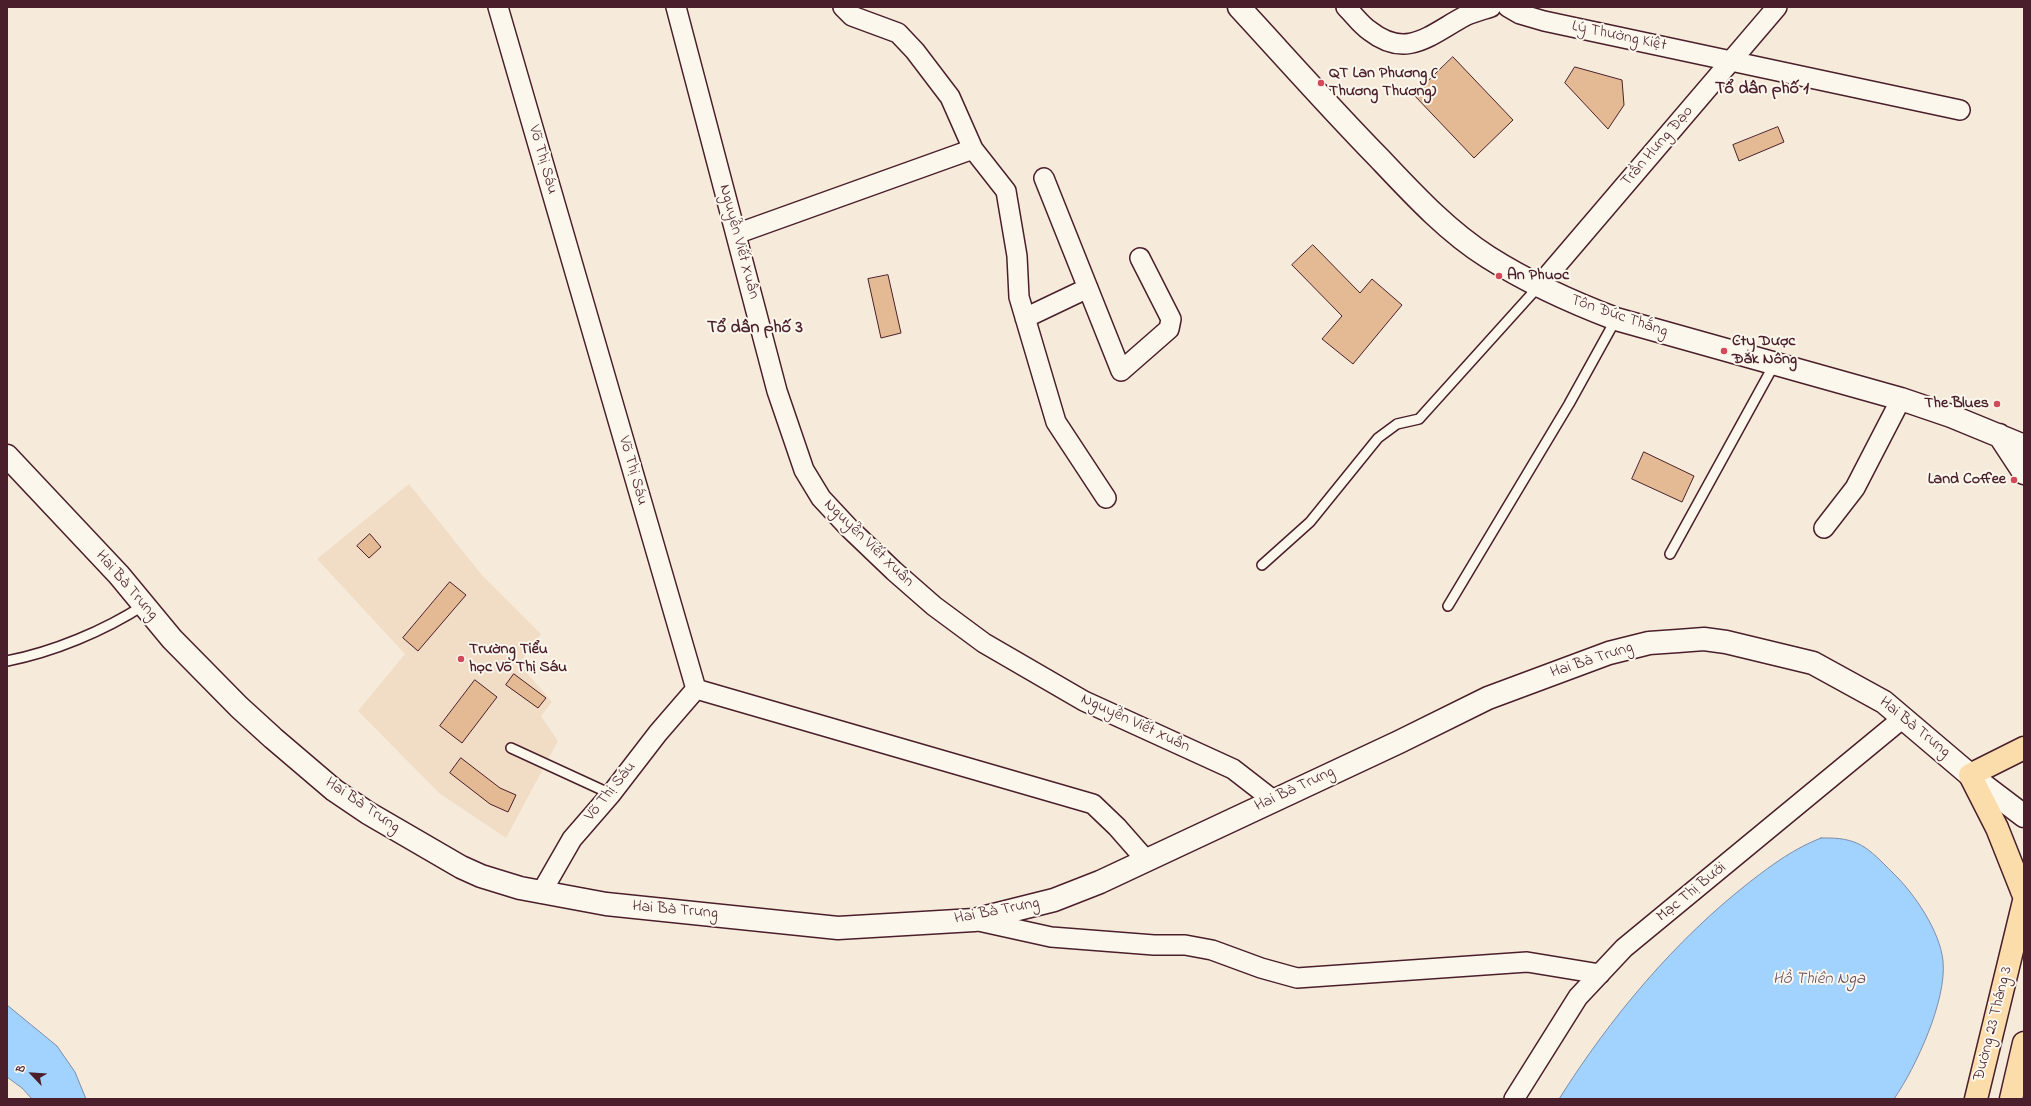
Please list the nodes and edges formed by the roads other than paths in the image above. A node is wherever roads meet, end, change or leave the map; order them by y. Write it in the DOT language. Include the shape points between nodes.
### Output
graph roads {
  1 [pos="498,7"];
  2 [pos="676,7"];
  3 [pos="843,7"];
  4 [pos="1239,7"];
  5 [pos="1346,7"];
  6 [pos="1491,7"];
  7 [pos="1508,7"];
  8 [pos="1777,7"];
  9 [pos="1732,61"];
  10 [pos="1960,110"];
  11 [pos="973,149"];
  12 [pos="1044,178"];
  13 [pos="736,234"];
  14 [pos="1140,258"];
  15 [pos="1538,287"];
  16 [pos="1088,288"];
  17 [pos="1025,318"];
  18 [pos="1616,318"];
  19 [pos="1774,363"];
  20 [pos="1900,399"];
  21 [pos="2024,427"];
  22 [pos="1999,435"];
  23 [pos="2024,446"];
  24 [pos="7,456"];
  25 [pos="2024,473"];
  26 [pos="1106,498"];
  27 [pos="1824,528"];
  28 [pos="1670,554"];
  29 [pos="1262,565"];
  30 [pos="144,605"];
  31 [pos="1448,606"];
  32 [pos="7,661"];
  33 [pos="696,689"];
  34 [pos="1903,718"];
  35 [pos="511,748"];
  36 [pos="2024,748"];
  37 [pos="1970,775"];
  38 [pos="611,794"];
  39 [pos="1273,800"];
  40 [pos="2024,816"];
  41 [pos="1146,860"];
  42 [pos="541,892"];
  43 [pos="2024,896"];
  44 [pos="2024,902"];
  45 [pos="974,920"];
  46 [pos="1600,974"];
  47 [pos="2024,1043"];
  48 [pos="1514,1099"];
  49 [pos="1976,1099"];
  50 [pos="2011,1099"];
  1 -- 33 [label="street, Võ Thị Sáu"];
  2 -- 13 [label="street, Nguyễn Viết Xuân"];
  3 -- 11 [label="street" via="852,16 898,33 915,51 950,97"];
  4 -- 15 [label="street, Tôn Đức Thắng" via="1428,210 1487,257"];
  5 -- 6 [label="street" via="1370,32 1406,46 1422,42 1466,16"];
  7 -- 9 [label="street, Lý Thường Kiệt" via="1520,14 1544,21"];
  8 -- 9 [label="street, Trần Hưng Đạo"];
  9 -- 10 [label="street, Lý Thường Kiệt"];
  9 -- 15 [label="street, Trần Hưng Đạo"];
  11 -- 13 [label="street"];
  11 -- 17 [label="street" via="1006,191 1017,256 1019,297"];
  12 -- 16 [label="street"];
  13 -- 39 [label="street, Nguyễn Viết Xuân" via="777,391 804,470 821,498 849,528 934,606 984,643 1084,701 1233,769"];
  14 -- 16 [label="street" via="1171,319 1169,329 1121,371"];
  15 -- 18 [label="street, Tôn Đức Thắng" via="1575,304"];
  15 -- 29 [label="lane" via="1420,420 1397,424 1378,438 1310,522"];
  16 -- 17 [label="street"];
  17 -- 26 [label="street" via="1056,422"];
  18 -- 19 [label="street, Tôn Đức Thắng"];
  18 -- 31 [label="lane" via="1570,404"];
  19 -- 20 [label="street, Tôn Đức Thắng"];
  19 -- 28 [label="lane"];
  20 -- 22 [label="street, Tôn Đức Thắng"];
  20 -- 27 [label="street" via="1855,488"];
  21 -- 22 [label="street"];
  22 -- 23 [label="street, Tôn Đức Thắng"];
  22 -- 25 [label="street"];
  24 -- 30 [label="street, Hai Bà Trưng"];
  30 -- 32 [label="lane" via="94,632 29,656"];
  30 -- 42 [label="street, Hai Bà Trưng" via="172,639 239,706 299,762 334,790 406,836 461,867 520,888"];
  33 -- 38 [label="street, Võ Thị Sáu"];
  33 -- 41 [label="street" via="1093,804"];
  34 -- 37 [label="street, Hai Bà Trưng"];
  34 -- 39 [label="street, Hai Bà Trưng" via="1871,694 1814,663 1704,639 1649,643 1609,653 1488,698 1400,742"];
  34 -- 46 [label="street, Mạc Thị Bưởi" via="1624,948"];
  35 -- 38 [label="lane"];
  36 -- 37 [label="main road"];
  37 -- 40 [label="street, Hai Bà Trưng"];
  37 -- 43 [label="main road" via="1997,828"];
  38 -- 42 [label="street, Võ Thị Sáu" via="572,839"];
  39 -- 41 [label="street, Hai Bà Trưng"];
  41 -- 45 [label="street, Hai Bà Trưng" via="1054,900"];
  42 -- 45 [label="street, Hai Bà Trưng" via="606,904 838,928"];
  44 -- 49 [label="main road, Đường 23 Tháng 3"];
  45 -- 46 [label="street" via="1051,937 1185,945 1212,950 1297,978 1527,962"];
  46 -- 48 [label="street, Mạc Thị Bưởi" via="1578,997"];
  47 -- 50 [label="main road"];
}
